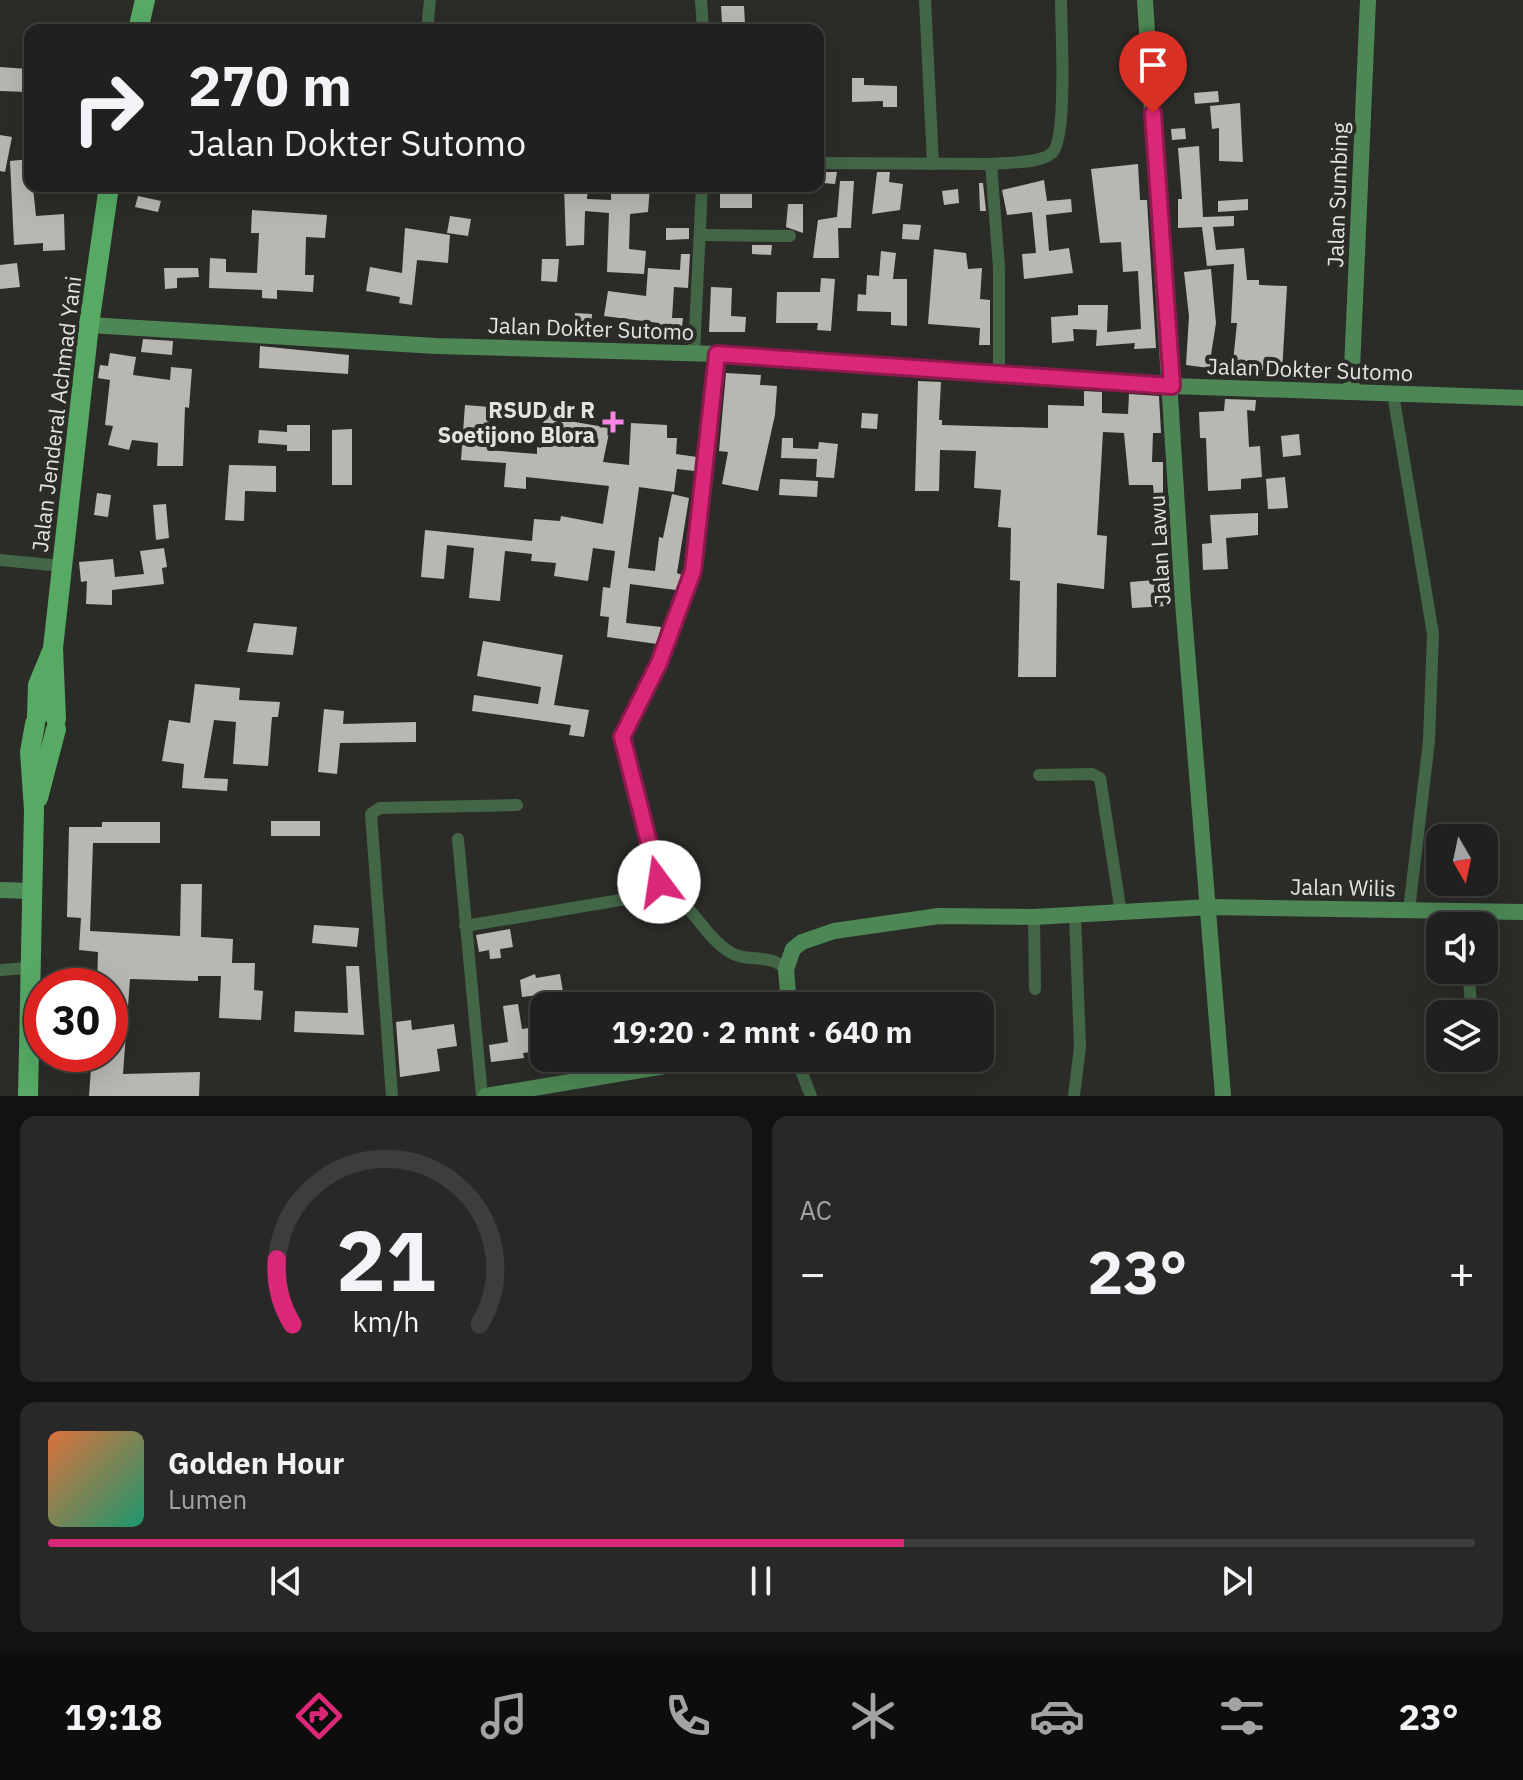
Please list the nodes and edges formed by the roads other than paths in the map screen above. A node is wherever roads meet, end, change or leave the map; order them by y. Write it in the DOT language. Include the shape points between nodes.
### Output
graph roads {
  1 [pos="145,0"];
  2 [pos="430,0"];
  3 [pos="701,0"];
  4 [pos="925,0"];
  5 [pos="1061,0"];
  6 [pos="1145,0"];
  7 [pos="1368,0"];
  8 [pos="139,24"];
  9 [pos="428,24"];
  10 [pos="703,24"];
  11 [pos="824,163"];
  12 [pos="933,164"];
  13 [pos="991,164"];
  14 [pos="108,192"];
  15 [pos="702,192"];
  16 [pos="701,235"];
  17 [pos="790,236"];
  18 [pos="89,325"];
  19 [pos="694,353"];
  20 [pos="717,354"];
  21 [pos="999,374"];
  22 [pos="1172,386"];
  23 [pos="1351,392"];
  24 [pos="1393,394"];
  25 [pos="1523,398"];
  26 [pos="0,560"];
  27 [pos="62,566"];
  28 [pos="1039,775"];
  29 [pos="517,805"];
  30 [pos="458,839"];
  31 [pos="0,890"];
  32 [pos="32,891"];
  33 [pos="653,897"];
  34 [pos="1210,907"];
  35 [pos="1409,910"];
  36 [pos="1426,912"];
  37 [pos="1523,912"];
  38 [pos="1121,913"];
  39 [pos="1075,915"];
  40 [pos="1498,915"];
  41 [pos="1034,917"];
  42 [pos="465,926"];
  43 [pos="24,968"];
  44 [pos="30,968"];
  45 [pos="786,969"];
  46 [pos="0,970"];
  47 [pos="1035,989"];
  48 [pos="788,992"];
  49 [pos="28,1072"];
  50 [pos="639,1072"];
  51 [pos="802,1072"];
  52 [pos="533,1092"];
  53 [pos="28,1096"];
  54 [pos="392,1096"];
  55 [pos="484,1096"];
  56 [pos="811,1096"];
  57 [pos="1074,1096"];
  58 [pos="1223,1096"];
  1 -- 8 [label="highway"];
  2 -- 9 [label="street"];
  3 -- 10 [label="street"];
  4 -- 12 [label="street"];
  5 -- 13 [label="street" via="1058,145 1044,157"];
  6 -- 22 [label="main road, Jalan Lawu"];
  7 -- 23 [label="main road, Jalan Sumbing"];
  11 -- 12 [label="street"];
  12 -- 13 [label="street"];
  13 -- 21 [label="street" via="999,268"];
  14 -- 18 [label="highway, Jalan Jenderal Achmad Yani"];
  15 -- 16 [label="street"];
  16 -- 17 [label="street"];
  16 -- 19 [label="street"];
  18 -- 19 [label="main road, Jalan Dokter Sutomo" via="422,345"];
  18 -- 27 [label="highway, Jalan Jenderal Achmad Yani"];
  19 -- 20 [label="main road, Jalan Dokter Sutomo"];
  20 -- 21 [label="main road, Jalan Dokter Sutomo"];
  20 -- 33 [label="street" via="693,571 659,663 622,737 659,882"];
  21 -- 22 [label="main road, Jalan Dokter Sutomo"];
  22 -- 23 [label="main road, Jalan Dokter Sutomo"];
  22 -- 34 [label="main road, Jalan Lawu" via="1183,602"];
  23 -- 24 [label="main road, Jalan Dokter Sutomo"];
  24 -- 25 [label="main road, Jalan Dokter Sutomo"];
  24 -- 35 [label="street" via="1433,634 1429,741"];
  26 -- 27 [label="street"];
  27 -- 32 [label="highway, Jalan Jenderal Achmad Yani" via="53,648 38,685 46,722 34,810"];
  28 -- 38 [label="street" via="1100,778"];
  29 -- 54 [label="street" via="380,808 371,814"];
  30 -- 42 [label="street"];
  31 -- 32 [label="main road"];
  32 -- 44 [label="highway, Jalan Jenderal Achmad Yani"];
  33 -- 42 [label="street"];
  33 -- 45 [label="street" via="671,894 685,903 716,942 737,957 776,960"];
  34 -- 35 [label="main road, Jalan Wilis"];
  34 -- 38 [label="main road, Jalan Wilis"];
  34 -- 58 [label="main road, Jalan Lawu"];
  35 -- 36 [label="main road, Jalan Wilis"];
  37 -- 40 [label="main road, Jalan Wilis"];
  38 -- 39 [label="main road, Jalan Wilis"];
  39 -- 41 [label="main road, Jalan Wilis"];
  39 -- 57 [label="street" via="1080,1047"];
  41 -- 45 [label="main road, Jalan Wilis" via="939,916 834,931 793,949"];
  41 -- 47 [label="street"];
  42 -- 55 [label="street"];
  43 -- 46 [label="street"];
  45 -- 48 [label="main road"];
  49 -- 53 [label="highway, Jalan Jenderal Achmad Yani"];
  50 -- 52 [label="main road"];
  51 -- 56 [label="street"];
  52 -- 55 [label="main road"];
}
